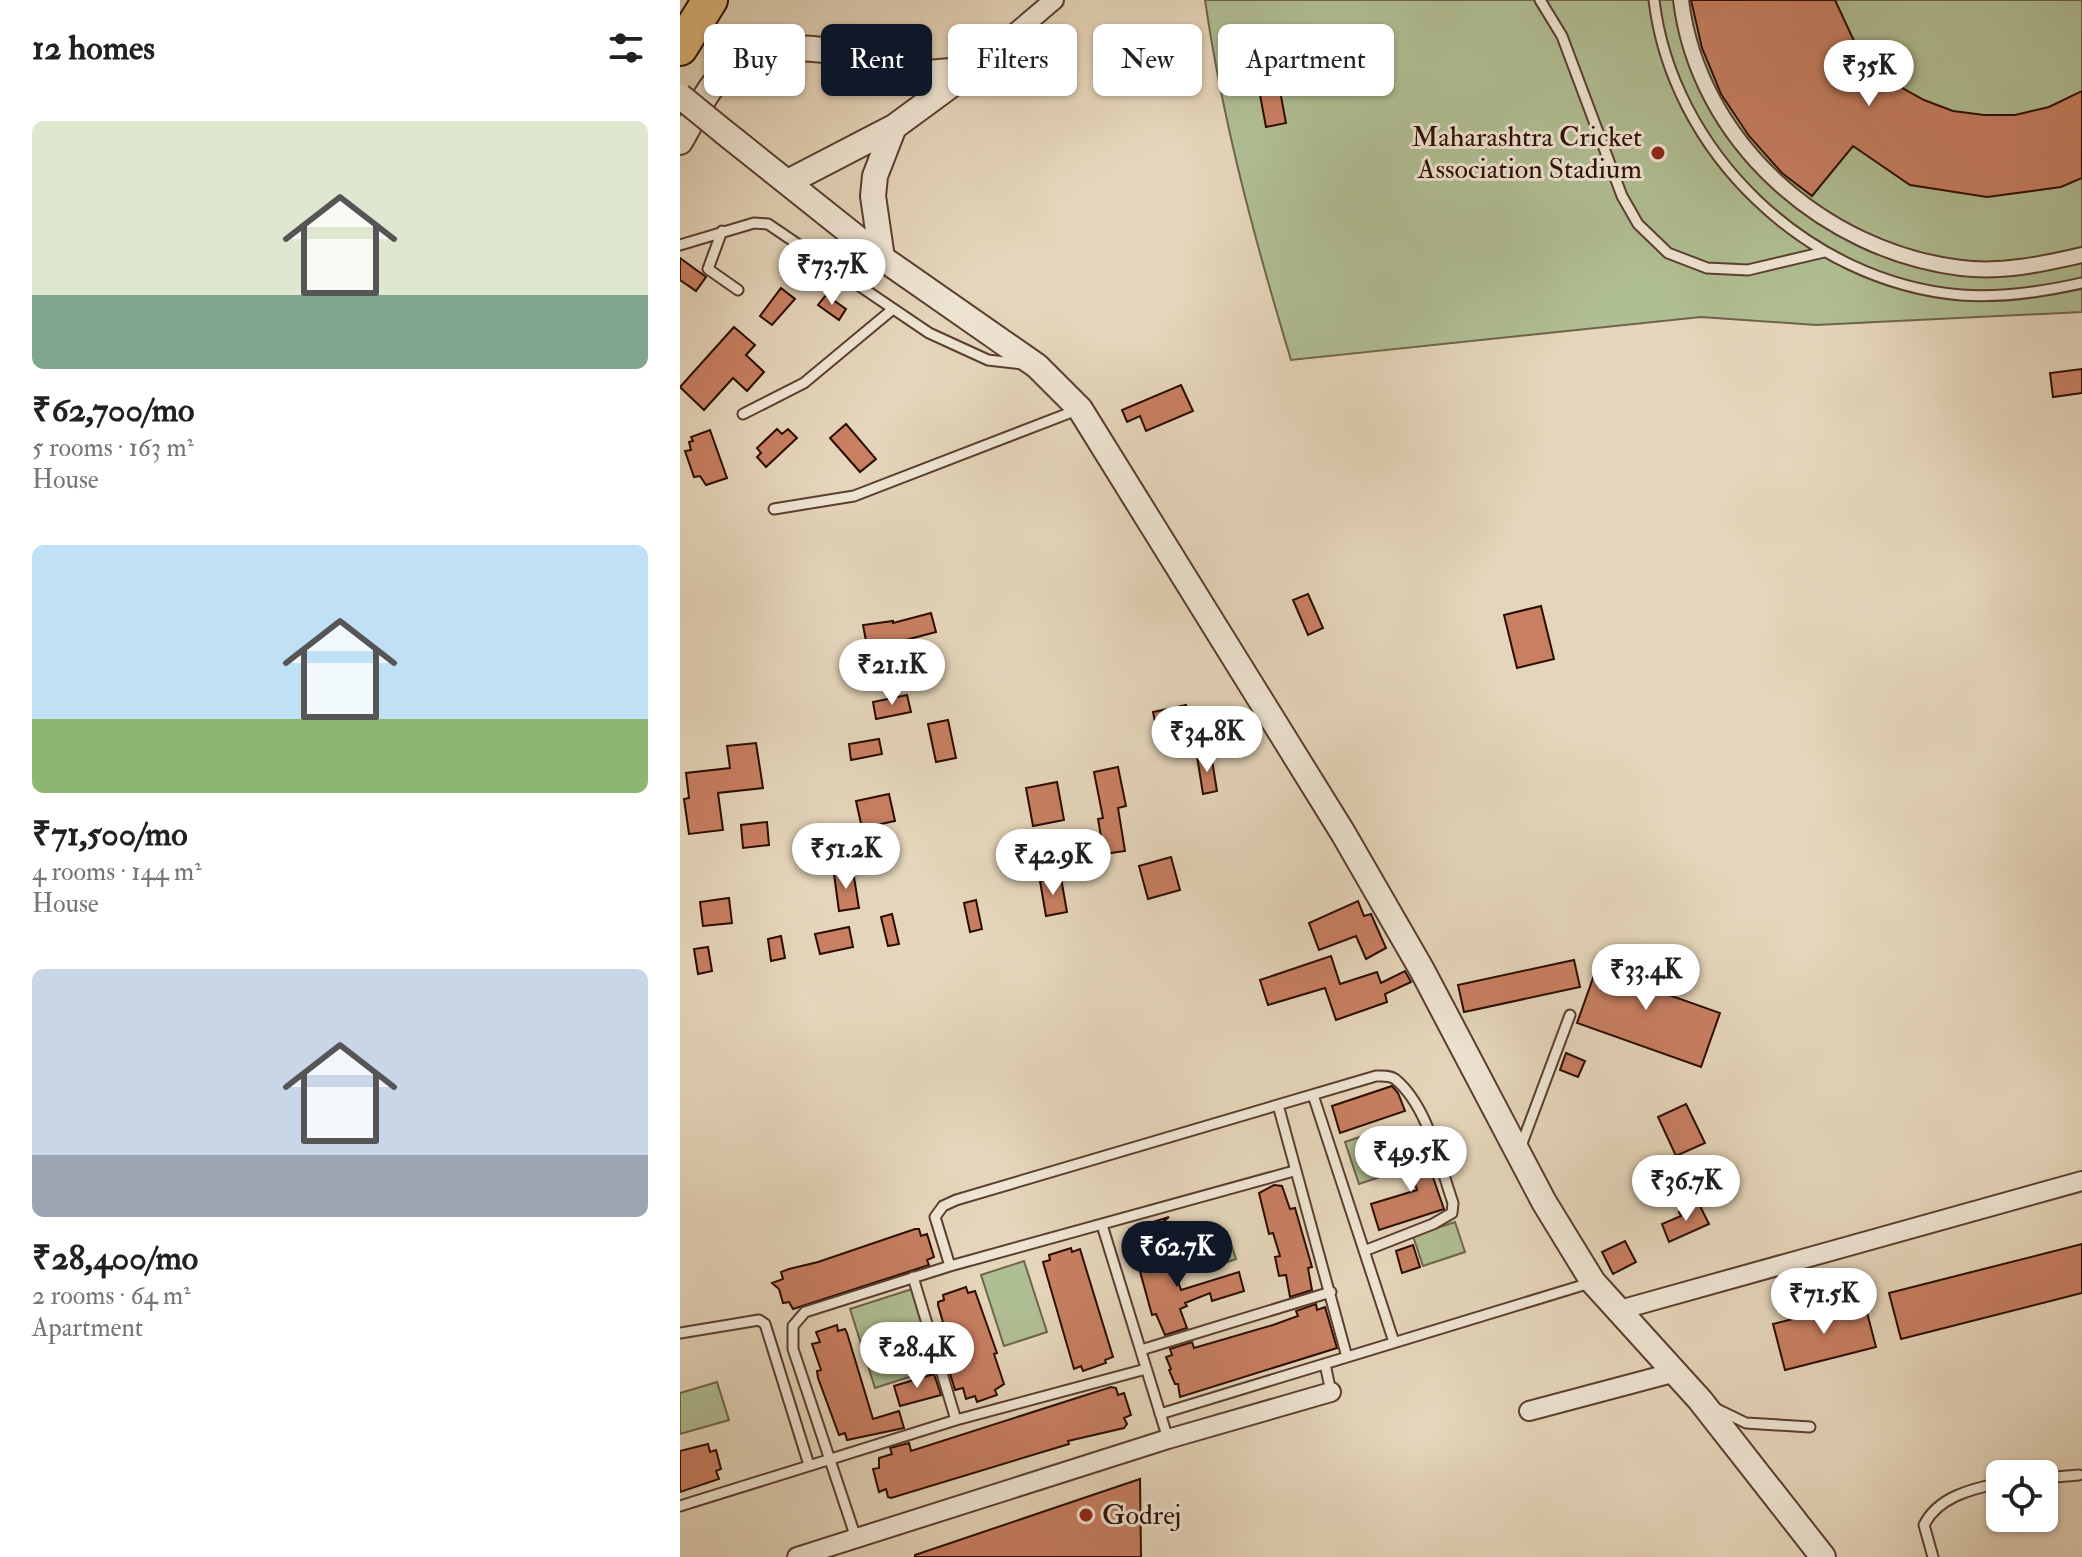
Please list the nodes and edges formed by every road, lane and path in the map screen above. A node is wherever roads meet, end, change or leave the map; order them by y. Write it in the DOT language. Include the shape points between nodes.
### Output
graph roads {
  1 [pos="710,0"];
  2 [pos="1054,0"];
  3 [pos="1540,0"];
  4 [pos="1654,0"];
  5 [pos="1681,0"];
  6 [pos="1026,24"];
  7 [pos="680,48"];
  8 [pos="948,70"];
  9 [pos="948,87"];
  10 [pos="680,96"];
  11 [pos="894,127"];
  12 [pos="680,142"];
  13 [pos="788,182"];
  14 [pos="722,231"];
  15 [pos="680,245"];
  16 [pos="1824,252"];
  17 [pos="2082,255"];
  18 [pos="882,258"];
  19 [pos="2082,283"];
  20 [pos="738,290"];
  21 [pos="893,309"];
  22 [pos="1037,366"];
  23 [pos="1080,409"];
  24 [pos="743,414"];
  25 [pos="774,509"];
  26 [pos="1570,1015"];
  27 [pos="1313,1095"];
  28 [pos="1278,1105"];
  29 [pos="1518,1154"];
  30 [pos="1294,1171"];
  31 [pos="2082,1181"];
  32 [pos="1102,1225"];
  33 [pos="1364,1251"];
  34 [pos="950,1266"];
  35 [pos="913,1277"];
  36 [pos="1593,1282"];
  37 [pos="1331,1292"];
  38 [pos="1616,1311"];
  39 [pos="680,1333"];
  40 [pos="1394,1342"];
  41 [pos="1141,1350"];
  42 [pos="1347,1357"];
  43 [pos="1325,1364"];
  44 [pos="1146,1369"];
  45 [pos="1672,1373"];
  46 [pos="1331,1392"];
  47 [pos="1700,1400"];
  48 [pos="1529,1411"];
  49 [pos="1160,1414"];
  50 [pos="956,1420"];
  51 [pos="1810,1427"];
  52 [pos="1168,1439"];
  53 [pos="829,1458"];
  54 [pos="809,1465"];
  55 [pos="2079,1475"];
  56 [pos="2058,1477"];
  57 [pos="1986,1488"];
  58 [pos="680,1506"];
  59 [pos="856,1538"];
  60 [pos="797,1557"];
  61 [pos="1823,1557"];
  62 [pos="1933,1557"];
  1 -- 7 [label="highway"];
  2 -- 6 [label="street"];
  3 -- 16 [label="lane" via="1562,36 1622,196 1638,224 1668,253 1707,268 1748,270"];
  4 -- 16 [label="lane" via="1681,95 1717,157 1766,210"];
  5 -- 17 [label="street" via="1705,84 1739,141 1784,190 1837,228 1898,255 1962,268 2028,267"];
  8 -- 12 [label="street" via="905,73 847,55 781,49 744,59 721,75"];
  9 -- 11 [label="street"];
  10 -- 13 [label="street, bridge"];
  11 -- 13 [label="street"];
  11 -- 18 [label="street" via="873,196"];
  13 -- 18 [label="street"];
  14 -- 15 [label="lane"];
  14 -- 20 [label="lane" via="708,269"];
  14 -- 21 [label="lane" via="768,224"];
  16 -- 19 [label="lane" via="1890,280 1960,295 2032,294"];
  18 -- 22 [label="street"];
  21 -- 22 [label="lane" via="929,333 988,360"];
  21 -- 24 [label="lane" via="804,383"];
  22 -- 23 [label="street"];
  23 -- 25 [label="lane" via="854,496"];
  23 -- 29 [label="street" via="1343,833"];
  26 -- 29 [label="lane"];
  27 -- 28 [label="lane"];
  27 -- 33 [label="lane"];
  27 -- 33 [label="lane" via="1376,1076 1395,1079 1418,1107 1453,1203 1452,1213 1433,1224"];
  28 -- 30 [label="lane"];
  28 -- 34 [label="lane" via="943,1206 935,1217"];
  29 -- 36 [label="street"];
  30 -- 32 [label="lane"];
  30 -- 37 [label="lane"];
  31 -- 38 [label="street"];
  32 -- 34 [label="lane"];
  32 -- 41 [label="lane"];
  33 -- 40 [label="lane"];
  34 -- 35 [label="lane"];
  35 -- 50 [label="lane"];
  35 -- 53 [label="lane" via="820,1305 793,1326 793,1349"];
  36 -- 38 [label="street"];
  36 -- 40 [label="lane"];
  37 -- 41 [label="lane"];
  37 -- 42 [label="lane"];
  38 -- 45 [label="street"];
  39 -- 54 [label="lane" via="759,1320 765,1324"];
  40 -- 42 [label="lane"];
  41 -- 44 [label="lane"];
  42 -- 43 [label="lane"];
  43 -- 46 [label="lane"];
  43 -- 49 [label="lane"];
  44 -- 49 [label="lane"];
  44 -- 50 [label="lane"];
  45 -- 47 [label="street"];
  45 -- 48 [label="street"];
  46 -- 52 [label="street"];
  47 -- 51 [label="lane" via="1746,1423"];
  47 -- 61 [label="street"];
  49 -- 52 [label="lane"];
  50 -- 53 [label="lane"];
  52 -- 59 [label="street"];
  53 -- 54 [label="lane"];
  53 -- 59 [label="lane"];
  54 -- 58 [label="lane"];
  55 -- 56 [label="lane"];
  57 -- 62 [label="lane" via="1939,1504 1924,1525"];
  59 -- 60 [label="street"];
}
